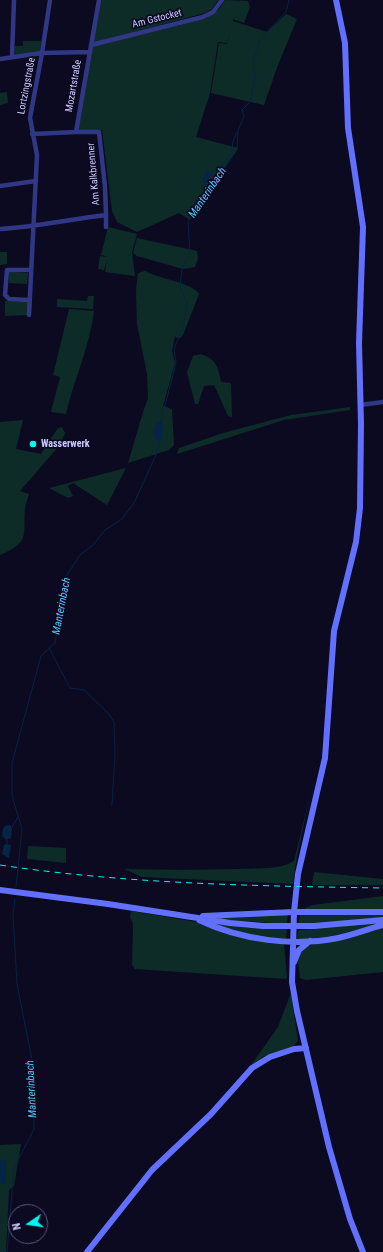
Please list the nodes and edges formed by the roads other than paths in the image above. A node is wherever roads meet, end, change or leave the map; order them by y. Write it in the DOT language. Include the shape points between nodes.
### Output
graph roads {
  1 [pos="14,0"];
  2 [pos="50,0"];
  3 [pos="99,0"];
  4 [pos="222,0"];
  5 [pos="336,0"];
  6 [pos="91,45"];
  7 [pos="90,52"];
  8 [pos="42,53"];
  9 [pos="12,57"];
  10 [pos="0,59"];
  11 [pos="76,132"];
  12 [pos="32,134"];
  13 [pos="36,181"];
  14 [pos="0,186"];
  15 [pos="106,215"];
  16 [pos="33,227"];
  17 [pos="106,227"];
  18 [pos="0,229"];
  19 [pos="30,270"];
  20 [pos="29,300"];
  21 [pos="29,315"];
  22 [pos="383,402"];
  23 [pos="360,405"];
  24 [pos="0,890"];
  25 [pos="383,912"];
  26 [pos="294,913"];
  27 [pos="189,917"];
  28 [pos="383,920"];
  29 [pos="383,925"];
  30 [pos="292,940"];
  31 [pos="310,941"];
  32 [pos="292,967"];
  33 [pos="299,1021"];
  34 [pos="306,1048"];
  35 [pos="297,1050"];
  36 [pos="308,1058"];
  37 [pos="87,1252"];
  38 [pos="363,1252"];
  1 -- 9 [label="street"];
  2 -- 8 [label="street, Lortzingstraße"];
  3 -- 6 [label="street, Mozartstraße"];
  4 -- 6 [label="street, Am Gstocket" via="213,12 203,17"];
  5 -- 23 [label="street" via="345,43 348,128 363,227 359,343"];
  6 -- 7 [label="street, Mozartstraße"];
  7 -- 8 [label="street"];
  7 -- 11 [label="street, Mozartstraße"];
  8 -- 9 [label="street"];
  8 -- 12 [label="street, Lortzingstraße" via="30,118"];
  9 -- 10 [label="street"];
  11 -- 12 [label="street"];
  11 -- 15 [label="street, Am Kalkbrenner" via="99,132"];
  12 -- 13 [label="street, Lortzingstraße" via="37,155"];
  13 -- 14 [label="street"];
  13 -- 16 [label="street, Lortzingstraße"];
  15 -- 16 [label="street, Am Kalkbrenner" via="74,218"];
  15 -- 17 [label="street, Am Kalkbrenner"];
  16 -- 18 [label="street, Am Kalkbrenner"];
  16 -- 19 [label="street, Lortzingstraße"];
  19 -- 20 [label="street, Lortzingstraße"];
  19 -- 20 [label="street" via="7,270 5,295 9,299"];
  20 -- 21 [label="street, Lortzingstraße"];
  22 -- 23 [label="street"];
  23 -- 26 [label="street" via="358,528 334,631 325,758 298,874"];
  24 -- 27 [label="street"];
  25 -- 26 [label="street"];
  26 -- 27 [label="street"];
  26 -- 30 [label="street"];
  27 -- 28 [label="street" via="230,923 302,927"];
  27 -- 30 [label="street" via="248,936"];
  29 -- 31 [label="street" via="339,938"];
  30 -- 31 [label="street"];
  30 -- 32 [label="street"];
  31 -- 32 [label="street" via="299,950"];
  32 -- 33 [label="street" via="293,992"];
  33 -- 34 [label="street"];
  33 -- 35 [label="street" via="300,1037"];
  34 -- 35 [label="street"];
  34 -- 36 [label="street"];
  35 -- 36 [label="street"];
  35 -- 37 [label="street" via="263,1060 252,1068 207,1118 152,1170"];
  36 -- 38 [label="street" via="340,1189"];
}
